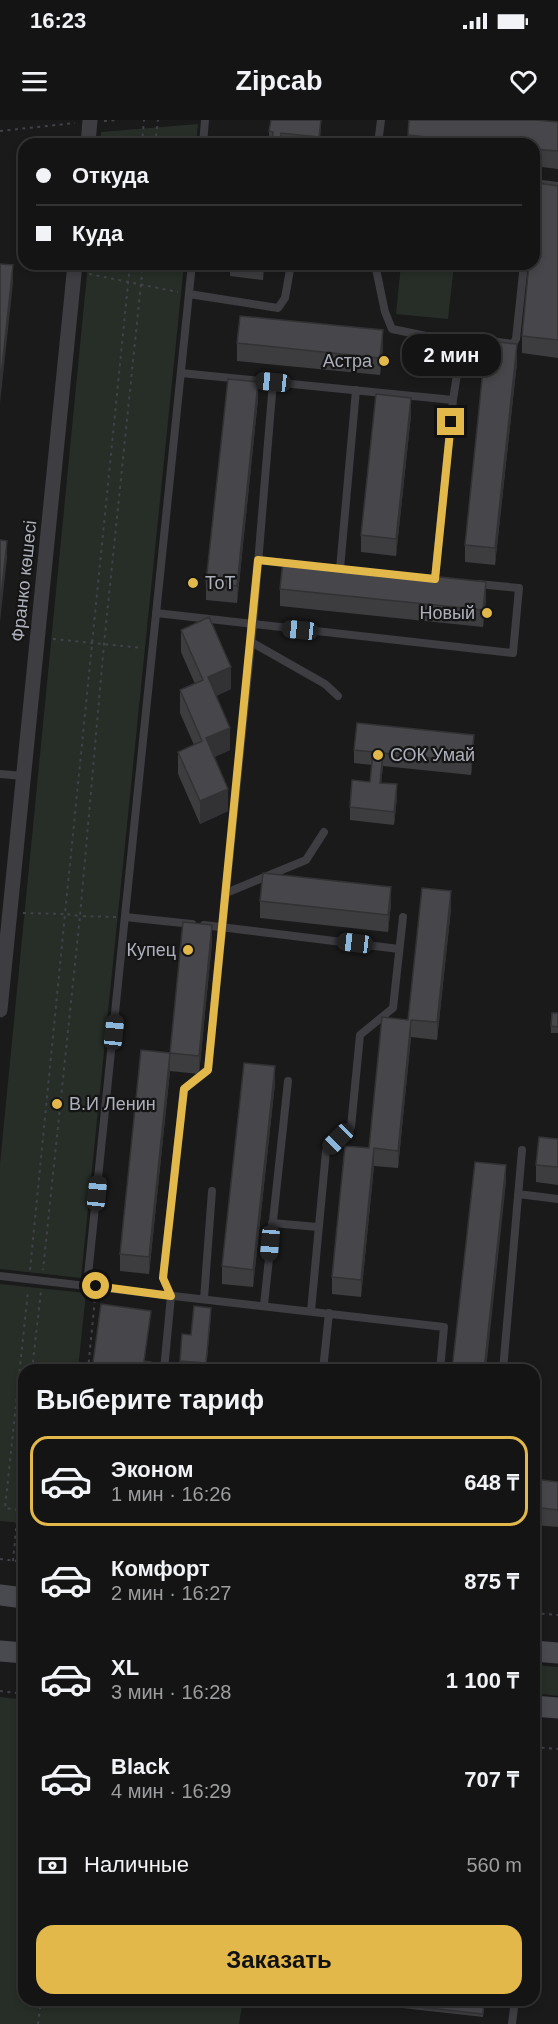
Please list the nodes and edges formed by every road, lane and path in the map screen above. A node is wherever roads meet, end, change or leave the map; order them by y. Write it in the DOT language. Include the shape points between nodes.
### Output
graph roads {
  1 [pos="119,120"];
  2 [pos="144,120"];
  3 [pos="158,120"];
  4 [pos="205,120"];
  5 [pos="381,120"];
  6 [pos="90,121"];
  7 [pos="0,131"];
  8 [pos="89,138"];
  9 [pos="142,138"];
  10 [pos="156,138"];
  11 [pos="204,138"];
  12 [pos="379,138"];
  13 [pos="540,184"];
  14 [pos="558,186"];
  15 [pos="75,270"];
  16 [pos="83,270"];
  17 [pos="130,270"];
  18 [pos="142,270"];
  19 [pos="191,270"];
  20 [pos="290,270"];
  21 [pos="376,270"];
  22 [pos="523,270"];
  23 [pos="129,281"];
  24 [pos="141,284"];
  25 [pos="189,294"];
  26 [pos="470,345"];
  27 [pos="181,373"];
  28 [pos="273,382"];
  29 [pos="356,390"];
  30 [pos="453,400"];
  31 [pos="258,560"];
  32 [pos="305,565"];
  33 [pos="328,567"];
  34 [pos="339,569"];
  35 [pos="350,570"];
  36 [pos="424,578"];
  37 [pos="435,579"];
  38 [pos="446,580"];
  39 [pos="467,582"];
  40 [pos="156,614"];
  41 [pos="253,624"];
  42 [pos="38,638"];
  43 [pos="251,642"];
  44 [pos="93,643"];
  45 [pos="104,644"];
  46 [pos="153,649"];
  47 [pos="338,696"];
  48 [pos="0,774"];
  49 [pos="24,776"];
  50 [pos="324,832"];
  51 [pos="226,893"];
  52 [pos="10,912"];
  53 [pos="65,914"];
  54 [pos="80,916"];
  55 [pos="125,917"];
  56 [pos="403,917"];
  57 [pos="223,927"];
  58 [pos="399,949"];
  59 [pos="2,973"];
  60 [pos="0,1010"];
  61 [pos="288,1081"];
  62 [pos="522,1150"];
  63 [pos="212,1191"];
  64 [pos="518,1194"];
  65 [pos="558,1198"];
  66 [pos="272,1223"];
  67 [pos="318,1227"];
  68 [pos="0,1276"];
  69 [pos="29,1279"];
  70 [pos="42,1280"];
  71 [pos="87,1285"];
  72 [pos="96,1286"];
  73 [pos="171,1296"];
  74 [pos="204,1299"];
  75 [pos="264,1305"];
  76 [pos="311,1311"];
  77 [pos="329,1313"];
  78 [pos="20,1364"];
  79 [pos="33,1364"];
  80 [pos="89,1364"];
  81 [pos="165,1364"];
  82 [pos="324,1364"];
  83 [pos="441,1364"];
  84 [pos="504,1364"];
  85 [pos="18,1384"];
  86 [pos="18,1509"];
  87 [pos="0,1559"];
  88 [pos="13,1561"];
  89 [pos="18,1561"];
  90 [pos="0,1595"];
  91 [pos="18,1597"];
  92 [pos="540,1614"];
  93 [pos="558,1615"];
  94 [pos="0,1651"];
  95 [pos="18,1652"];
  96 [pos="540,1652"];
  97 [pos="558,1653"];
  98 [pos="0,1691"];
  99 [pos="18,1693"];
  100 [pos="540,1706"];
  101 [pos="558,1708"];
  102 [pos="540,1748"];
  103 [pos="558,1749"];
  104 [pos="40,2006"];
  105 [pos="514,2006"];
  106 [pos="38,2024"];
  107 [pos="512,2024"];
  1 -- 6 [label="path"];
  2 -- 9 [label="path"];
  3 -- 10 [label="path"];
  4 -- 11 [label="lane"];
  5 -- 12 [label="lane"];
  6 -- 7 [label="path"];
  6 -- 8 [label="street"];
  13 -- 14 [label="lane"];
  15 -- 42 [label="street, Франко көшесі"];
  16 -- 23 [label="path"];
  17 -- 23 [label="path"];
  18 -- 24 [label="path"];
  19 -- 25 [label="lane"];
  20 -- 25 [label="lane" via="285,298 278,309"];
  21 -- 26 [label="lane" via="392,329"];
  22 -- 26 [label="lane" via="513,344 483,340"];
  23 -- 24 [label="path"];
  23 -- 44 [label="path"];
  24 -- 25 [label="path"];
  24 -- 45 [label="path"];
  25 -- 27 [label="lane"];
  26 -- 30 [label="lane" via="460,355"];
  27 -- 28 [label="lane"];
  27 -- 40 [label="lane"];
  28 -- 29 [label="lane"];
  28 -- 31 [label="lane"];
  29 -- 30 [label="lane"];
  29 -- 34 [label="lane"];
  30 -- 37 [label="lane"];
  31 -- 32 [label="lane"];
  31 -- 41 [label="lane"];
  33 -- 34 [label="lane"];
  34 -- 35 [label="lane"];
  36 -- 37 [label="lane"];
  37 -- 38 [label="lane"];
  39 -- 41 [label="lane" via="519,588 513,653"];
  40 -- 41 [label="lane"];
  40 -- 46 [label="lane"];
  41 -- 43 [label="lane"];
  42 -- 44 [label="path"];
  42 -- 49 [label="street, Франко көшесі"];
  43 -- 47 [label="lane" via="325,684"];
  43 -- 51 [label="lane"];
  44 -- 45 [label="path"];
  44 -- 53 [label="path"];
  45 -- 46 [label="path"];
  45 -- 54 [label="path"];
  46 -- 55 [label="lane"];
  48 -- 49 [label="lane"];
  49 -- 52 [label="street, Франко көшесі"];
  50 -- 51 [label="lane" via="306,860"];
  51 -- 57 [label="lane"];
  52 -- 53 [label="path"];
  52 -- 59 [label="street, Франко көшесі"];
  53 -- 54 [label="path"];
  53 -- 69 [label="path"];
  54 -- 55 [label="path"];
  54 -- 70 [label="path"];
  55 -- 57 [label="lane"];
  55 -- 71 [label="lane"];
  56 -- 58 [label="lane"];
  57 -- 58 [label="lane"];
  57 -- 73 [label="lane" via="208,1070 184,1089 163,1278"];
  58 -- 67 [label="lane" via="393,1008 360,1035 351,1127 326,1151"];
  59 -- 60 [label="street, Франко көшесі"];
  61 -- 66 [label="lane"];
  62 -- 64 [label="lane"];
  63 -- 74 [label="lane"];
  64 -- 65 [label="lane"];
  64 -- 84 [label="lane"];
  66 -- 67 [label="lane"];
  66 -- 75 [label="lane"];
  67 -- 76 [label="lane"];
  68 -- 69 [label="lane"];
  69 -- 70 [label="lane"];
  69 -- 78 [label="path"];
  70 -- 71 [label="lane"];
  70 -- 79 [label="path"];
  71 -- 72 [label="lane"];
  72 -- 73 [label="lane"];
  72 -- 80 [label="path"];
  73 -- 74 [label="lane"];
  73 -- 81 [label="lane"];
  74 -- 75 [label="lane"];
  75 -- 76 [label="lane"];
  76 -- 77 [label="lane"];
  77 -- 82 [label="lane"];
  77 -- 83 [label="lane" via="444,1327"];
  85 -- 86 [label="path" via="5,1508"];
  86 -- 88 [label="path"];
  87 -- 88 [label="path"];
  88 -- 89 [label="path"];
  90 -- 91 [label="main road"];
  92 -- 93 [label="path"];
  94 -- 95 [label="main road"];
  96 -- 97 [label="main road"];
  98 -- 99 [label="path"];
  100 -- 101 [label="main road"];
  102 -- 103 [label="path"];
  104 -- 106 [label="path"];
  105 -- 107 [label="lane"];
}
